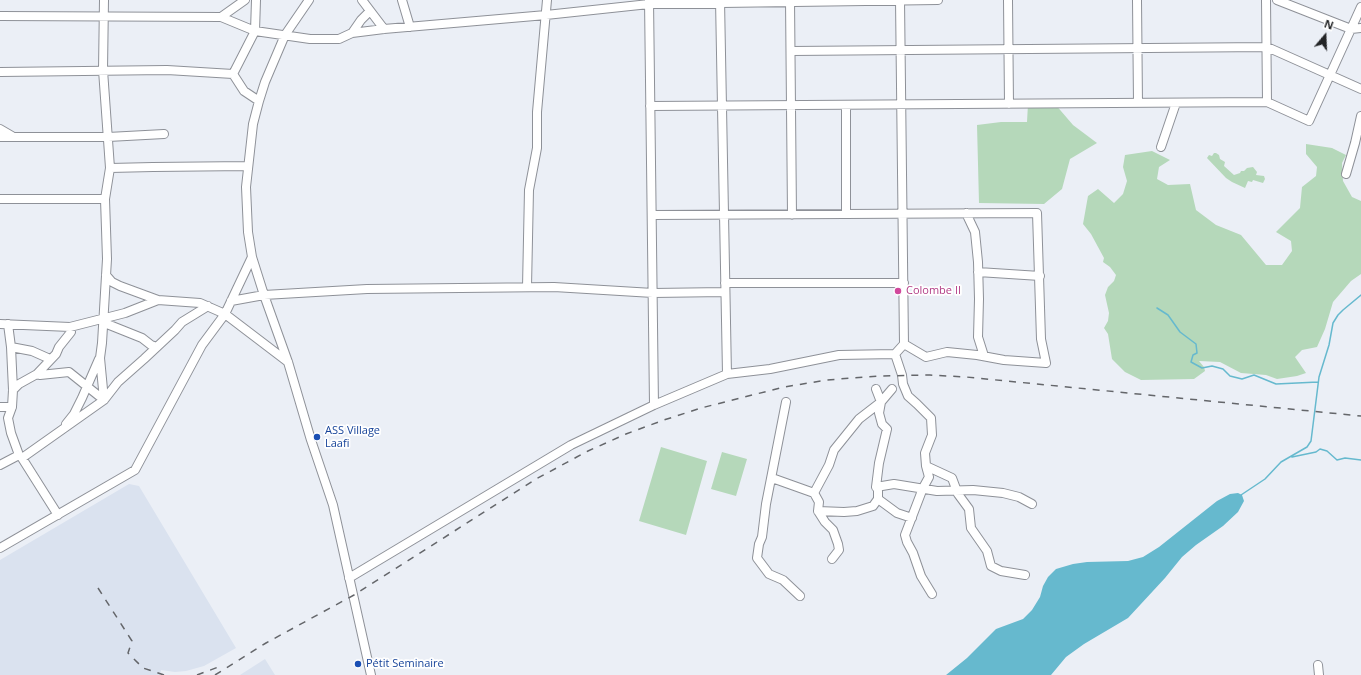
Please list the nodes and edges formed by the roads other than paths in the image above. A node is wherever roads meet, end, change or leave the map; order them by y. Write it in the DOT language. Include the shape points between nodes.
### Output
graph roads {
  1 [pos="104,0"];
  2 [pos="245,0"];
  3 [pos="256,0"];
  4 [pos="309,0"];
  5 [pos="362,0"];
  6 [pos="402,0"];
  7 [pos="547,0"];
  8 [pos="900,0"];
  9 [pos="938,0"];
  10 [pos="1008,0"];
  11 [pos="1137,0"];
  12 [pos="1266,0"];
  13 [pos="1277,0"];
  14 [pos="720,1"];
  15 [pos="790,1"];
  16 [pos="649,2"];
  17 [pos="1361,6"];
  18 [pos="370,10"];
  19 [pos="546,15"];
  20 [pos="0,16"];
  21 [pos="104,16"];
  22 [pos="221,17"];
  23 [pos="410,27"];
  24 [pos="1361,28"];
  25 [pos="384,29"];
  26 [pos="1351,29"];
  27 [pos="254,31"];
  28 [pos="352,33"];
  29 [pos="285,35"];
  30 [pos="1267,47"];
  31 [pos="1138,48"];
  32 [pos="1008,49"];
  33 [pos="900,50"];
  34 [pos="790,51"];
  35 [pos="103,70"];
  36 [pos="1,73"];
  37 [pos="233,74"];
  38 [pos="1330,75"];
  39 [pos="1361,89"];
  40 [pos="258,102"];
  41 [pos="1268,102"];
  42 [pos="1138,103"];
  43 [pos="1176,103"];
  44 [pos="1009,104"];
  45 [pos="846,105"];
  46 [pos="901,105"];
  47 [pos="650,106"];
  48 [pos="722,106"];
  49 [pos="791,106"];
  50 [pos="1361,116"];
  51 [pos="0,129"];
  52 [pos="164,134"];
  53 [pos="0,137"];
  54 [pos="14,137"];
  55 [pos="108,137"];
  56 [pos="1161,147"];
  57 [pos="248,166"];
  58 [pos="110,168"];
  59 [pos="1346,174"];
  60 [pos="12,199"];
  61 [pos="106,199"];
  62 [pos="0,200"];
  63 [pos="0,207"];
  64 [pos="966,213"];
  65 [pos="792,214"];
  66 [pos="846,214"];
  67 [pos="903,214"];
  68 [pos="652,215"];
  69 [pos="724,215"];
  70 [pos="252,257"];
  71 [pos="978,272"];
  72 [pos="106,275"];
  73 [pos="1040,276"];
  74 [pos="725,283"];
  75 [pos="904,283"];
  76 [pos="527,287"];
  77 [pos="725,292"];
  78 [pos="653,293"];
  79 [pos="264,295"];
  80 [pos="158,300"];
  81 [pos="231,301"];
  82 [pos="208,306"];
  83 [pos="225,314"];
  84 [pos="103,319"];
  85 [pos="4,324"];
  86 [pos="70,327"];
  87 [pos="904,344"];
  88 [pos="11,347"];
  89 [pos="157,347"];
  90 [pos="895,354"];
  91 [pos="984,356"];
  92 [pos="100,358"];
  93 [pos="50,359"];
  94 [pos="288,362"];
  95 [pos="37,374"];
  96 [pos="726,374"];
  97 [pos="87,388"];
  98 [pos="876,389"];
  99 [pos="892,389"];
  100 [pos="13,390"];
  101 [pos="104,400"];
  102 [pos="786,402"];
  103 [pos="881,402"];
  104 [pos="654,405"];
  105 [pos="0,407"];
  106 [pos="12,407"];
  107 [pos="54,435"];
  108 [pos="20,456"];
  109 [pos="0,465"];
  110 [pos="926,466"];
  111 [pos="772,478"];
  112 [pos="876,487"];
  113 [pos="923,488"];
  114 [pos="957,490"];
  115 [pos="814,493"];
  116 [pos="878,499"];
  117 [pos="1032,504"];
  118 [pos="818,511"];
  119 [pos="58,515"];
  120 [pos="912,518"];
  121 [pos="0,548"];
  122 [pos="832,559"];
  123 [pos="1025,575"];
  124 [pos="349,578"];
  125 [pos="932,594"];
  126 [pos="800,596"];
  127 [pos="1318,665"];
  128 [pos="371,675"];
  129 [pos="1318,675"];
  1 -- 21 [label="street"];
  2 -- 22 [label="street"];
  3 -- 27 [label="street"];
  4 -- 29 [label="street"];
  5 -- 18 [label="street"];
  6 -- 23 [label="street"];
  7 -- 19 [label="street"];
  8 -- 9 [label="street"];
  8 -- 15 [label="street"];
  8 -- 33 [label="street"];
  10 -- 32 [label="street"];
  11 -- 31 [label="street"];
  12 -- 30 [label="street"];
  13 -- 26 [label="street"];
  14 -- 15 [label="street"];
  14 -- 16 [label="street"];
  14 -- 48 [label="street"];
  15 -- 34 [label="street"];
  16 -- 19 [label="street"];
  16 -- 47 [label="street"];
  17 -- 26 [label="street"];
  18 -- 25 [label="street"];
  18 -- 28 [label="street"];
  19 -- 23 [label="street"];
  19 -- 76 [label="street" via="537,148 529,190"];
  20 -- 21 [label="street"];
  21 -- 22 [label="street"];
  21 -- 35 [label="street"];
  22 -- 27 [label="street"];
  23 -- 25 [label="street"];
  24 -- 26 [label="street"];
  25 -- 28 [label="street"];
  26 -- 38 [label="street"];
  27 -- 29 [label="street"];
  27 -- 37 [label="street"];
  28 -- 29 [label="street" via="339,39 310,39"];
  29 -- 40 [label="street"];
  30 -- 31 [label="street"];
  30 -- 38 [label="street"];
  30 -- 41 [label="street"];
  31 -- 32 [label="street"];
  31 -- 42 [label="street"];
  32 -- 33 [label="street"];
  32 -- 44 [label="street"];
  33 -- 34 [label="street"];
  33 -- 46 [label="street"];
  34 -- 49 [label="street"];
  35 -- 36 [label="street"];
  35 -- 37 [label="street"];
  35 -- 55 [label="street"];
  37 -- 40 [label="street" via="244,91"];
  38 -- 39 [label="street"];
  38 -- 41 [label="street" via="1309,121"];
  40 -- 57 [label="street"];
  41 -- 43 [label="street"];
  42 -- 43 [label="street"];
  42 -- 44 [label="street"];
  43 -- 56 [label="street"];
  44 -- 46 [label="street"];
  45 -- 46 [label="street"];
  45 -- 49 [label="street"];
  45 -- 66 [label="street"];
  46 -- 67 [label="street"];
  47 -- 48 [label="street"];
  47 -- 68 [label="street"];
  48 -- 49 [label="street"];
  48 -- 69 [label="street"];
  49 -- 65 [label="street"];
  50 -- 59 [label="street"];
  51 -- 54 [label="street"];
  52 -- 55 [label="street"];
  53 -- 54 [label="street"];
  54 -- 55 [label="street"];
  55 -- 58 [label="street"];
  57 -- 58 [label="street"];
  57 -- 70 [label="street" via="246,204"];
  58 -- 61 [label="street"];
  60 -- 61 [label="street"];
  60 -- 62 [label="street"];
  60 -- 63 [label="street"];
  61 -- 72 [label="street"];
  64 -- 67 [label="street"];
  64 -- 71 [label="street" via="974,232"];
  64 -- 73 [label="street" via="1038,212"];
  65 -- 66 [label="street"];
  65 -- 69 [label="street"];
  66 -- 67 [label="street"];
  67 -- 75 [label="street"];
  68 -- 69 [label="street"];
  68 -- 78 [label="street"];
  69 -- 74 [label="street"];
  70 -- 79 [label="street"];
  70 -- 81 [label="street"];
  71 -- 73 [label="street"];
  71 -- 91 [label="street" via="978,337"];
  72 -- 80 [label="street" via="120,286"];
  72 -- 84 [label="street"];
  73 -- 91 [label="street" via="1041,339 1046,363"];
  74 -- 75 [label="street"];
  74 -- 77 [label="street"];
  75 -- 87 [label="street"];
  76 -- 78 [label="street"];
  76 -- 79 [label="street" via="367,289"];
  77 -- 78 [label="street"];
  77 -- 96 [label="street"];
  78 -- 104 [label="street"];
  79 -- 81 [label="street"];
  79 -- 94 [label="street"];
  80 -- 82 [label="street" via="200,303"];
  80 -- 84 [label="street"];
  81 -- 83 [label="street"];
  82 -- 83 [label="street"];
  82 -- 89 [label="street" via="182,322"];
  83 -- 94 [label="street"];
  83 -- 119 [label="street" via="202,345 135,470"];
  84 -- 86 [label="street"];
  84 -- 89 [label="street" via="107,324"];
  84 -- 92 [label="street"];
  85 -- 86 [label="street"];
  85 -- 88 [label="street"];
  86 -- 93 [label="street" via="71,332"];
  87 -- 90 [label="street"];
  87 -- 91 [label="street" via="926,357 947,352"];
  88 -- 93 [label="street" via="32,351"];
  88 -- 100 [label="street"];
  89 -- 101 [label="street" via="118,382"];
  90 -- 96 [label="street" via="839,354 770,369"];
  90 -- 110 [label="street" via="908,396 931,418 932,435 925,453"];
  92 -- 97 [label="street"];
  92 -- 101 [label="street"];
  93 -- 95 [label="street"];
  94 -- 124 [label="street" via="333,505"];
  95 -- 97 [label="street" via="69,372"];
  95 -- 100 [label="street"];
  96 -- 104 [label="street"];
  97 -- 101 [label="street"];
  97 -- 107 [label="street" via="69,421"];
  98 -- 103 [label="street"];
  99 -- 103 [label="street"];
  100 -- 106 [label="street"];
  101 -- 107 [label="street"];
  102 -- 111 [label="street"];
  103 -- 112 [label="street" via="879,413 882,424 887,429"];
  103 -- 115 [label="street" via="860,419 834,450"];
  104 -- 124 [label="street" via="571,445"];
  105 -- 106 [label="street"];
  106 -- 108 [label="street" via="8,418"];
  107 -- 108 [label="street"];
  108 -- 109 [label="street"];
  108 -- 119 [label="street"];
  110 -- 113 [label="street" via="929,477"];
  110 -- 114 [label="street" via="952,478"];
  111 -- 115 [label="street"];
  111 -- 126 [label="street" via="757,558 769,574 783,580"];
  112 -- 113 [label="street" via="894,484"];
  112 -- 116 [label="street"];
  113 -- 114 [label="street" via="937,492"];
  113 -- 120 [label="street"];
  114 -- 117 [label="street" via="1003,493"];
  114 -- 123 [label="street" via="969,509 971,528 987,551 991,566 1001,571"];
  115 -- 118 [label="street" via="819,502"];
  116 -- 118 [label="street" via="873,506 857,511"];
  116 -- 120 [label="street" via="897,513"];
  118 -- 122 [label="street" via="833,530 838,544 839,550"];
  119 -- 121 [label="street"];
  120 -- 125 [label="street" via="905,535 921,576"];
  124 -- 128 [label="street"];
  127 -- 129 [label="street"];
}
